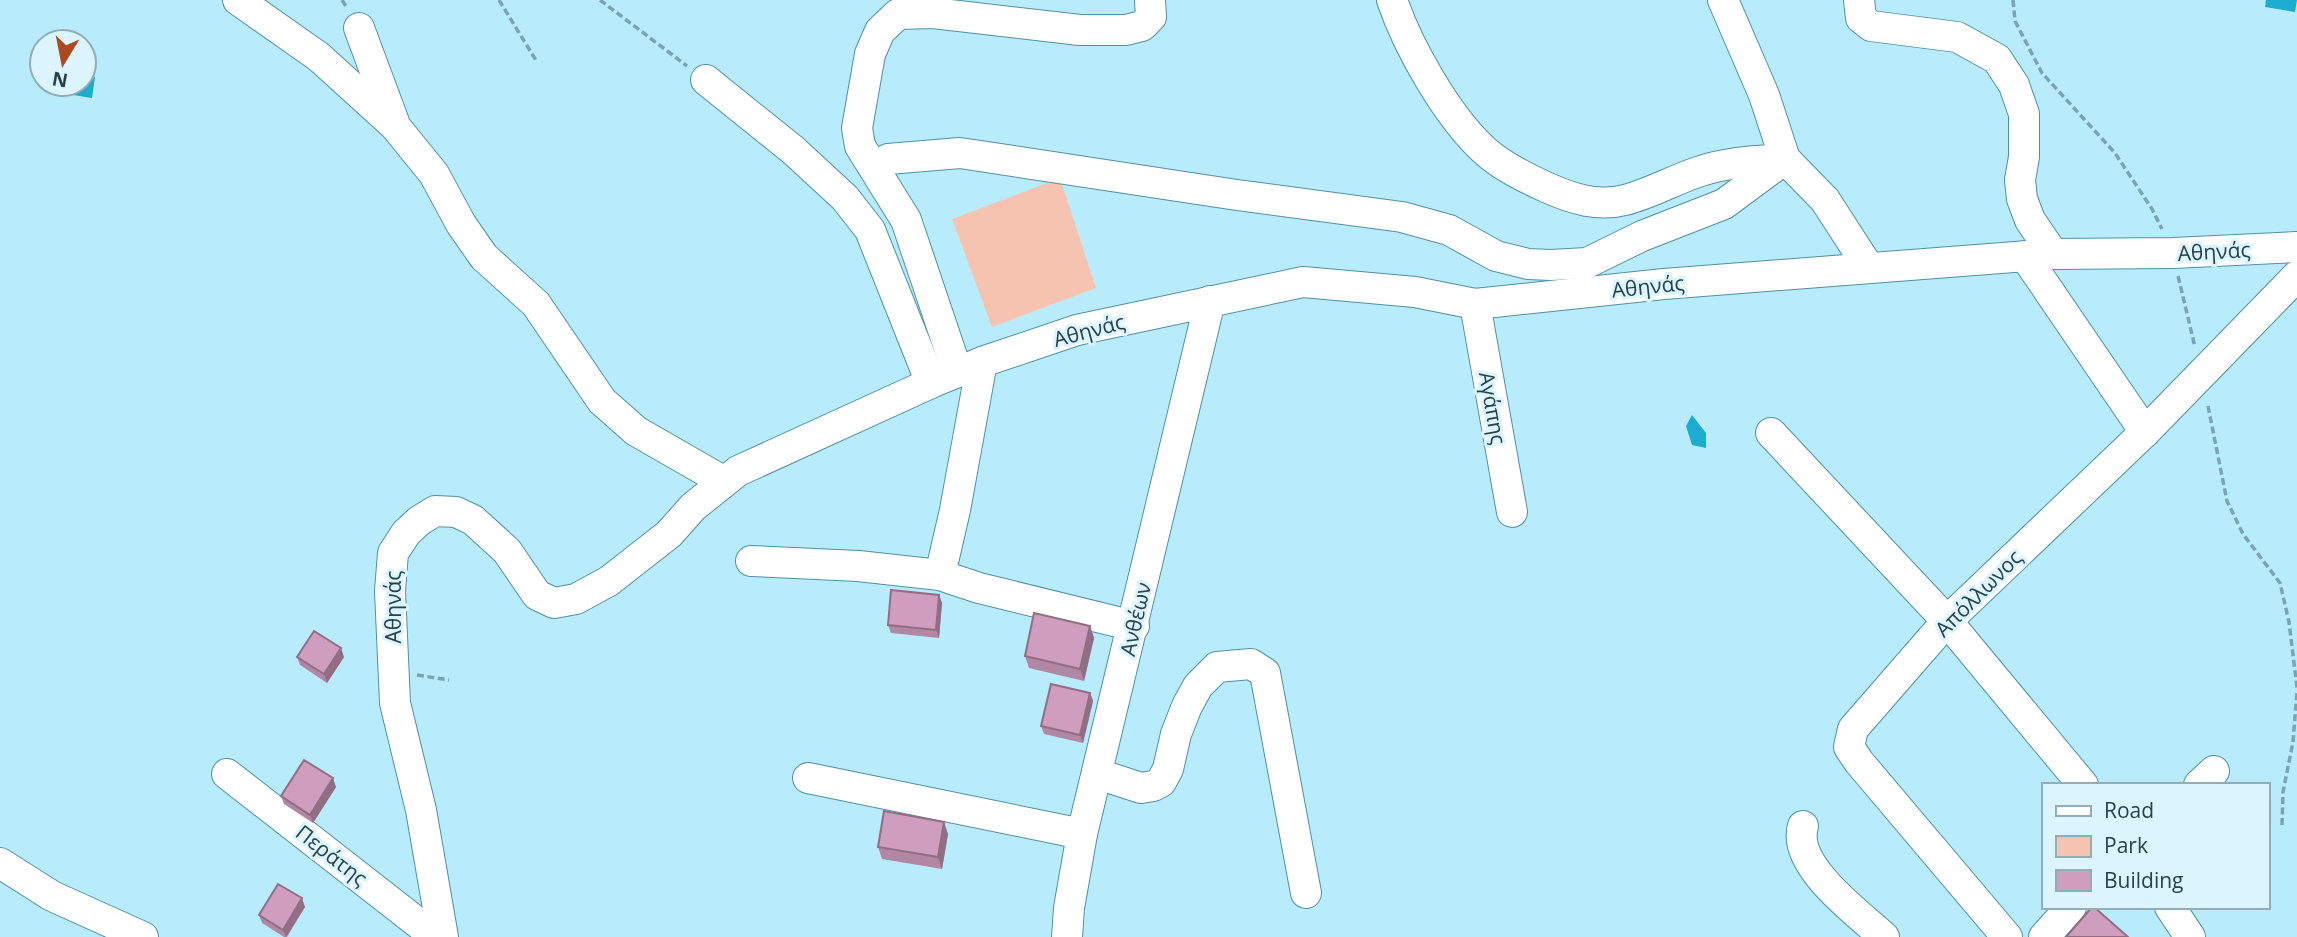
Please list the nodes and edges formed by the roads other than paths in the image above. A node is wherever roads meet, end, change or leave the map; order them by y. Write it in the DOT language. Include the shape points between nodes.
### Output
graph roads {
  1 [pos="239,0"];
  2 [pos="1150,0"];
  3 [pos="1392,0"];
  4 [pos="1723,0"];
  5 [pos="1859,0"];
  6 [pos="359,28"];
  7 [pos="706,80"];
  8 [pos="395,126"];
  9 [pos="1785,159"];
  10 [pos="873,166"];
  11 [pos="2297,247"];
  12 [pos="2039,255"];
  13 [pos="1870,268"];
  14 [pos="2297,276"];
  15 [pos="1210,301"];
  16 [pos="1475,304"];
  17 [pos="957,372"];
  18 [pos="2144,432"];
  19 [pos="1771,433"];
  20 [pos="723,481"];
  21 [pos="1512,512"];
  22 [pos="751,561"];
  23 [pos="940,575"];
  24 [pos="1947,621"];
  25 [pos="1134,626"];
  26 [pos="227,774"];
  27 [pos="1098,774"];
  28 [pos="808,778"];
  29 [pos="2080,783"];
  30 [pos="1802,825"];
  31 [pos="1083,834"];
  32 [pos="0,863"];
  33 [pos="1306,893"];
  34 [pos="2069,909"];
  35 [pos="2171,909"];
  36 [pos="143,937"];
  37 [pos="436,937"];
  38 [pos="443,937"];
  39 [pos="1067,937"];
  40 [pos="1884,937"];
  41 [pos="2007,937"];
  42 [pos="2044,937"];
  43 [pos="2190,937"];
  1 -- 8 [label="street" via="319,57"];
  2 -- 10 [label="street" via="1151,18 1126,30 898,14 880,31 870,54 857,128 860,146"];
  3 -- 9 [label="street" via="1454,116 1485,151 1561,194 1594,204 1625,200 1733,162"];
  4 -- 9 [label="street" via="1764,95"];
  5 -- 12 [label="street" via="1861,18 1871,26 1957,37 1997,59 2014,85 2024,114 2022,199"];
  6 -- 8 [label="street"];
  7 -- 17 [label="street" via="845,198 870,230"];
  8 -- 20 [label="street" via="434,174 484,257 536,304 602,401 636,431"];
  9 -- 10 [label="street" via="1724,204 1587,263 1551,265 1496,256 1449,230 1402,217 960,153 888,159"];
  9 -- 13 [label="street" via="1825,200"];
  10 -- 17 [label="street" via="906,220"];
  11 -- 12 [label="street, Αθηνάς"];
  12 -- 13 [label="street, Αθηνάς"];
  12 -- 18 [label="street"];
  13 -- 16 [label="street, Αθηνάς"];
  14 -- 18 [label="street, Απόλλωνος"];
  15 -- 16 [label="street, Αθηνάς" via="1303,282 1415,292"];
  15 -- 17 [label="street, Αθηνάς" via="1077,330"];
  15 -- 25 [label="street, Ανθέων"];
  16 -- 21 [label="street, Αγάπης"];
  17 -- 20 [label="street, Αθηνάς"];
  17 -- 23 [label="street" via="955,510"];
  18 -- 24 [label="street, Απόλλωνος"];
  19 -- 24 [label="street"];
  20 -- 38 [label="street, Αθηνάς" via="669,534 609,581 576,599 554,603 542,599 507,551 473,520 456,512 435,511 419,521 393,553 390,592 396,703"];
  22 -- 23 [label="street"];
  23 -- 25 [label="street"];
  24 -- 29 [label="street"];
  24 -- 41 [label="street, Απόλλωνος" via="1853,729 1849,747"];
  25 -- 27 [label="street, Ανθέων"];
  26 -- 37 [label="street, Περάτης"];
  27 -- 31 [label="street, Ανθέων"];
  27 -- 33 [label="street" via="1141,788 1161,782 1198,686 1217,667 1251,664 1265,673"];
  28 -- 31 [label="street"];
  30 -- 40 [label="street" via="1800,836 1816,873"];
  31 -- 39 [label="street, Ανθέων"];
  32 -- 36 [label="street" via="52,896"];
  34 -- 42 [label="street"];
  35 -- 43 [label="street"];
}
